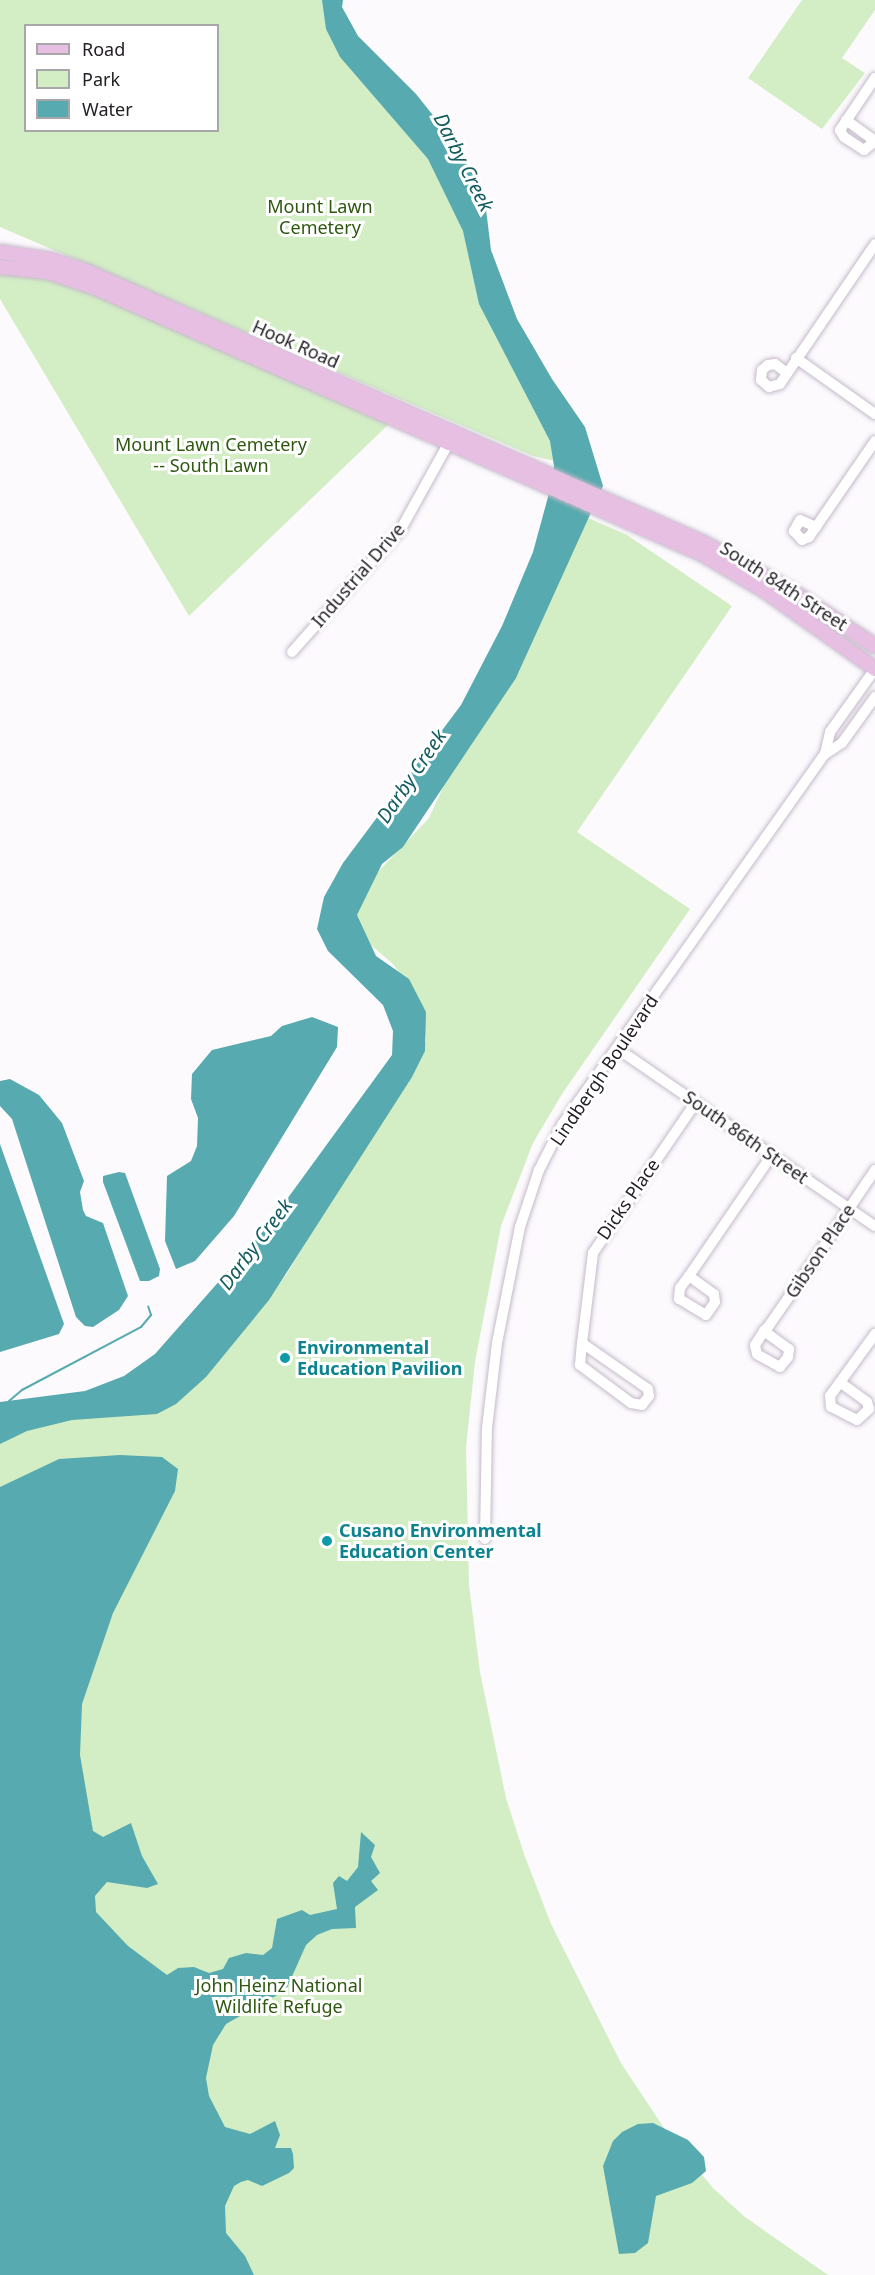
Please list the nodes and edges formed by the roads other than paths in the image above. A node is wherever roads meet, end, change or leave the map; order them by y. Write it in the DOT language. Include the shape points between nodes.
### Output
graph roads {
  1 [pos="875,78"];
  2 [pos="875,141"];
  3 [pos="875,244"];
  4 [pos="0,252"];
  5 [pos="0,267"];
  6 [pos="796,358"];
  7 [pos="787,373"];
  8 [pos="875,414"];
  9 [pos="452,438"];
  10 [pos="875,441"];
  11 [pos="572,490"];
  12 [pos="617,510"];
  13 [pos="816,527"];
  14 [pos="846,627"];
  15 [pos="875,632"];
  16 [pos="875,646"];
  17 [pos="292,652"];
  18 [pos="872,673"];
  19 [pos="875,690"];
  20 [pos="875,697"];
  21 [pos="825,754"];
  22 [pos="618,1048"];
  23 [pos="696,1102"];
  24 [pos="772,1155"];
  25 [pos="875,1170"];
  26 [pos="849,1208"];
  27 [pos="875,1226"];
  28 [pos="689,1276"];
  29 [pos="765,1331"];
  30 [pos="875,1334"];
  31 [pos="582,1343"];
  32 [pos="840,1383"];
  33 [pos="485,1539"];
  1 -- 2 [label="street" via="846,120"];
  3 -- 6 [label="street"];
  4 -- 9 [label="main road, Hook Road" via="52,260 88,272"];
  5 -- 9 [label="main road, Hook Road" via="49,272 96,288"];
  6 -- 7 [label="street"];
  6 -- 8 [label="street"];
  9 -- 11 [label="main road, Hook Road"];
  9 -- 17 [label="street, Industrial Drive" via="401,529"];
  10 -- 13 [label="street"];
  11 -- 12 [label="main road, South 84th Street"];
  12 -- 14 [label="main road, South 84th Street" via="749,566"];
  12 -- 18 [label="main road, South 84th Street" via="744,578"];
  14 -- 15 [label="main road"];
  14 -- 16 [label="main road, South 84th Street"];
  18 -- 19 [label="street, South 84th Street"];
  18 -- 21 [label="street, Lindbergh Boulevard" via="830,732"];
  20 -- 21 [label="street, Lindbergh Boulevard" via="842,743"];
  21 -- 22 [label="street, Lindbergh Boulevard"];
  22 -- 23 [label="street, South 86th Street"];
  22 -- 33 [label="street, Lindbergh Boulevard" via="562,1125 539,1170 520,1227 495,1354 487,1428"];
  23 -- 24 [label="street, South 86th Street"];
  23 -- 31 [label="street, Dicks Place" via="595,1247"];
  24 -- 26 [label="street, South 86th Street"];
  24 -- 28 [label="street"];
  25 -- 26 [label="street, Gibson Place"];
  26 -- 27 [label="street, South 86th Street"];
  26 -- 29 [label="street, Gibson Place"];
  30 -- 32 [label="street"];
  31 -- 31 [label="street, Dicks Place" via="582,1368 631,1403 642,1405 649,1396 648,1389"];
}
